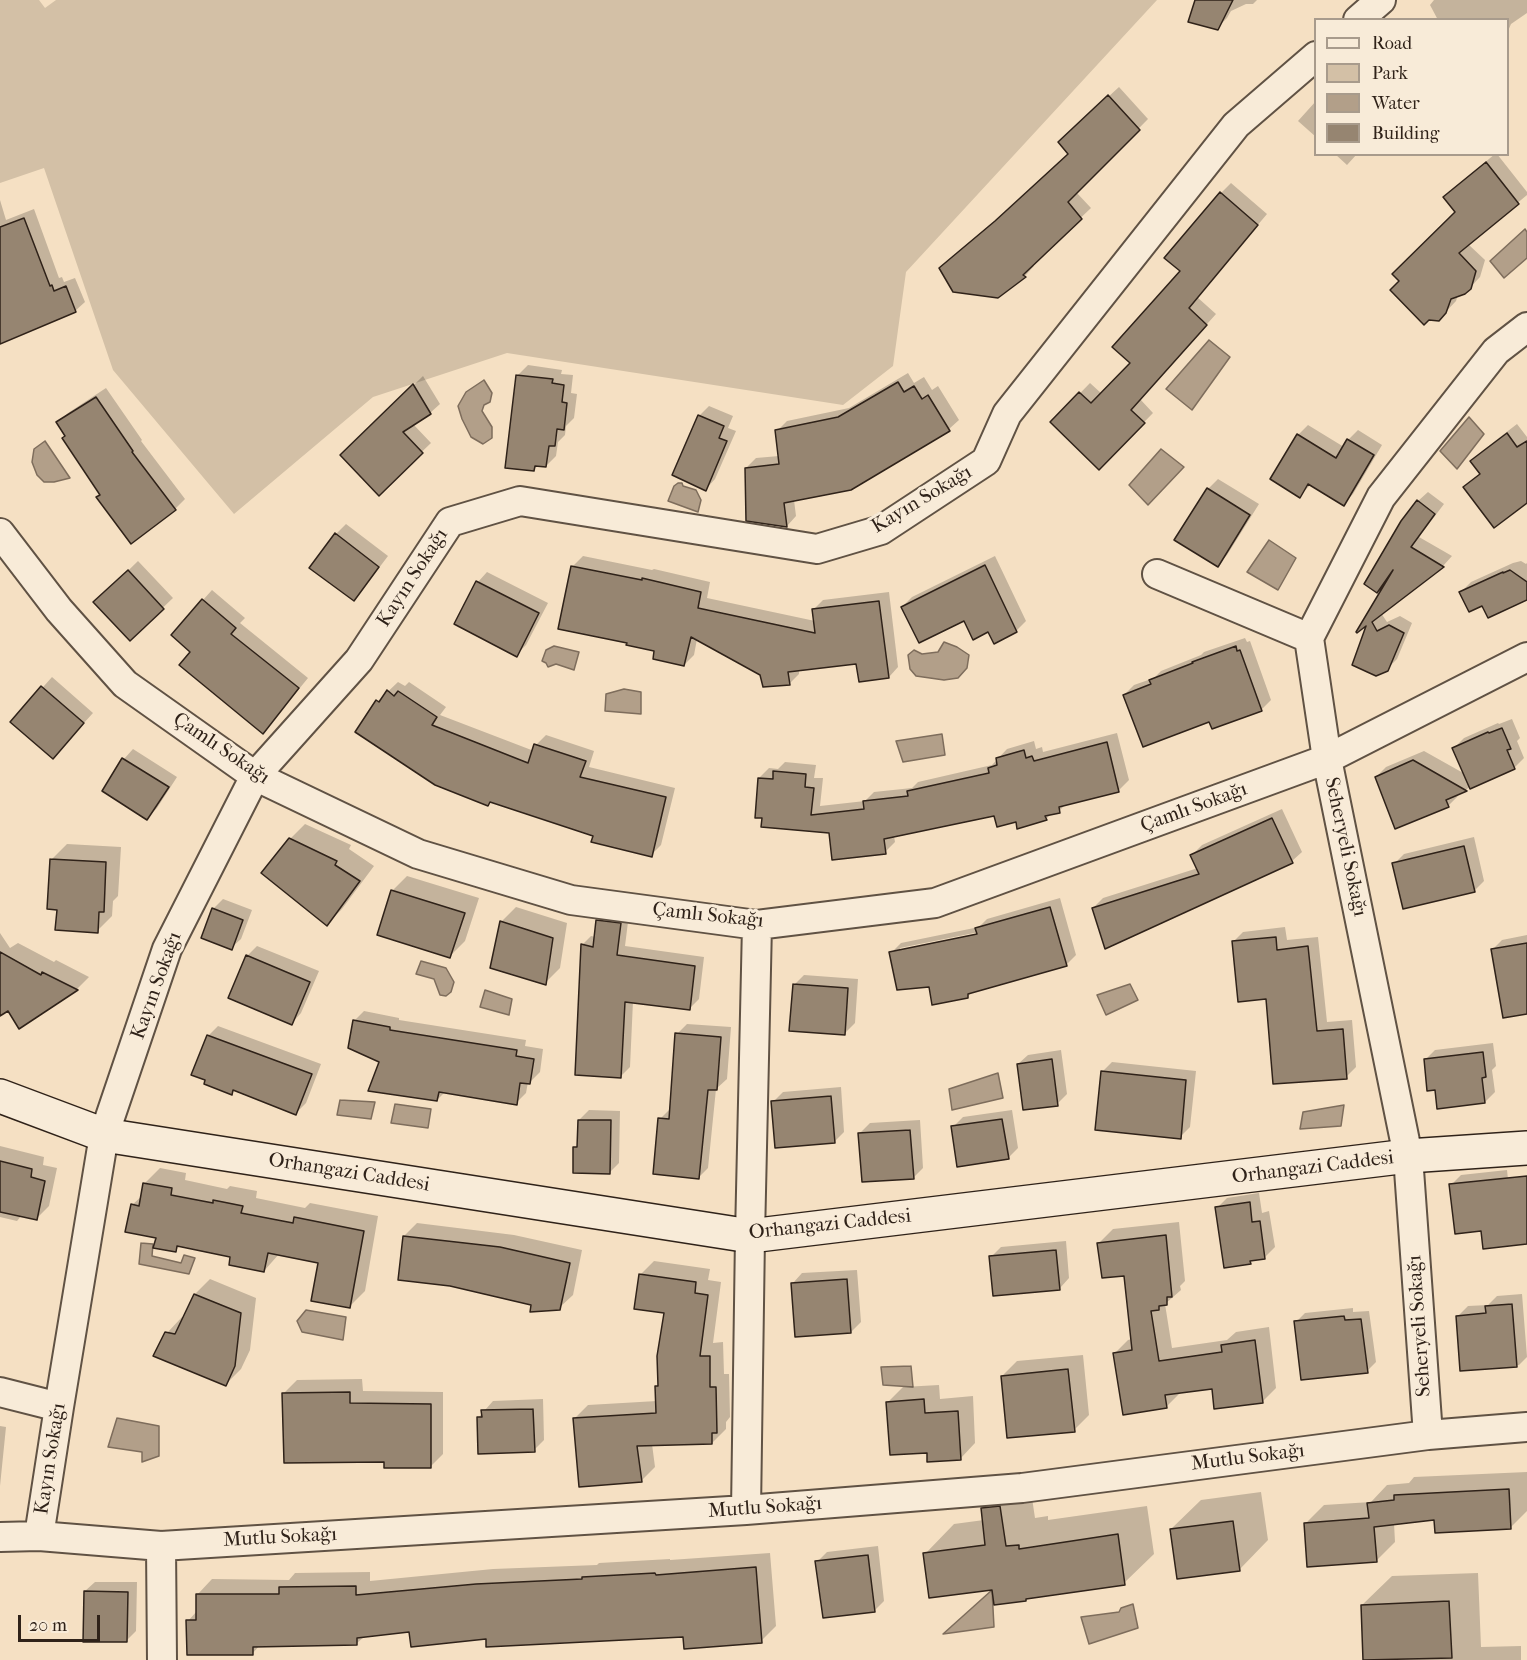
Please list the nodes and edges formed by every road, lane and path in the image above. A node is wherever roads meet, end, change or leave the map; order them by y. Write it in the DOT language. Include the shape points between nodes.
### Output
graph roads {
  1 [pos="1381,0"];
  2 [pos="1360,18"];
  3 [pos="1314,58"];
  4 [pos="1527,327"];
  5 [pos="0,533"];
  6 [pos="1157,574"];
  7 [pos="1309,638"];
  8 [pos="1527,657"];
  9 [pos="1327,759"];
  10 [pos="255,776"];
  11 [pos="757,925"];
  12 [pos="0,1096"];
  13 [pos="104,1135"];
  14 [pos="1527,1148"];
  15 [pos="1408,1156"];
  16 [pos="750,1236"];
  17 [pos="0,1392"];
  18 [pos="58,1407"];
  19 [pos="1527,1427"];
  20 [pos="1428,1435"];
  21 [pos="746,1510"];
  22 [pos="39,1536"];
  23 [pos="0,1537"];
  24 [pos="161,1546"];
  25 [pos="162,1660"];
  1 -- 2 [label="street"];
  3 -- 10 [label="street, Kayın Sokağı" via="1236,125 1007,414 986,461 880,530 817,549 520,501 450,522 359,660"];
  4 -- 7 [label="street" via="1496,351 1381,497"];
  5 -- 10 [label="street, Çamlı Sokağı" via="58,610 125,684"];
  6 -- 7 [label="street"];
  7 -- 9 [label="street, Seheryeli Sokağı"];
  8 -- 9 [label="street, Çamlı Sokağı"];
  9 -- 11 [label="street, Çamlı Sokağı" via="935,903"];
  9 -- 15 [label="street, Seheryeli Sokağı"];
  10 -- 11 [label="street, Çamlı Sokağı" via="418,854 571,900"];
  10 -- 13 [label="street, Kayın Sokağı" via="167,949"];
  11 -- 16 [label="street"];
  12 -- 13 [label="street, Orhangazi Caddesi"];
  13 -- 16 [label="street, Orhangazi Caddesi"];
  13 -- 18 [label="street, Kayın Sokağı"];
  14 -- 15 [label="street, Orhangazi Caddesi"];
  15 -- 16 [label="street, Orhangazi Caddesi"];
  15 -- 20 [label="street, Seheryeli Sokağı"];
  16 -- 21 [label="street"];
  17 -- 18 [label="street"];
  18 -- 22 [label="street, Kayın Sokağı"];
  19 -- 20 [label="street, Mutlu Sokağı"];
  20 -- 21 [label="street, Mutlu Sokağı" via="1022,1488"];
  21 -- 24 [label="street, Mutlu Sokağı"];
  22 -- 23 [label="street, Mutlu Sokağı"];
  22 -- 24 [label="street, Mutlu Sokağı"];
  24 -- 25 [label="street"];
}
